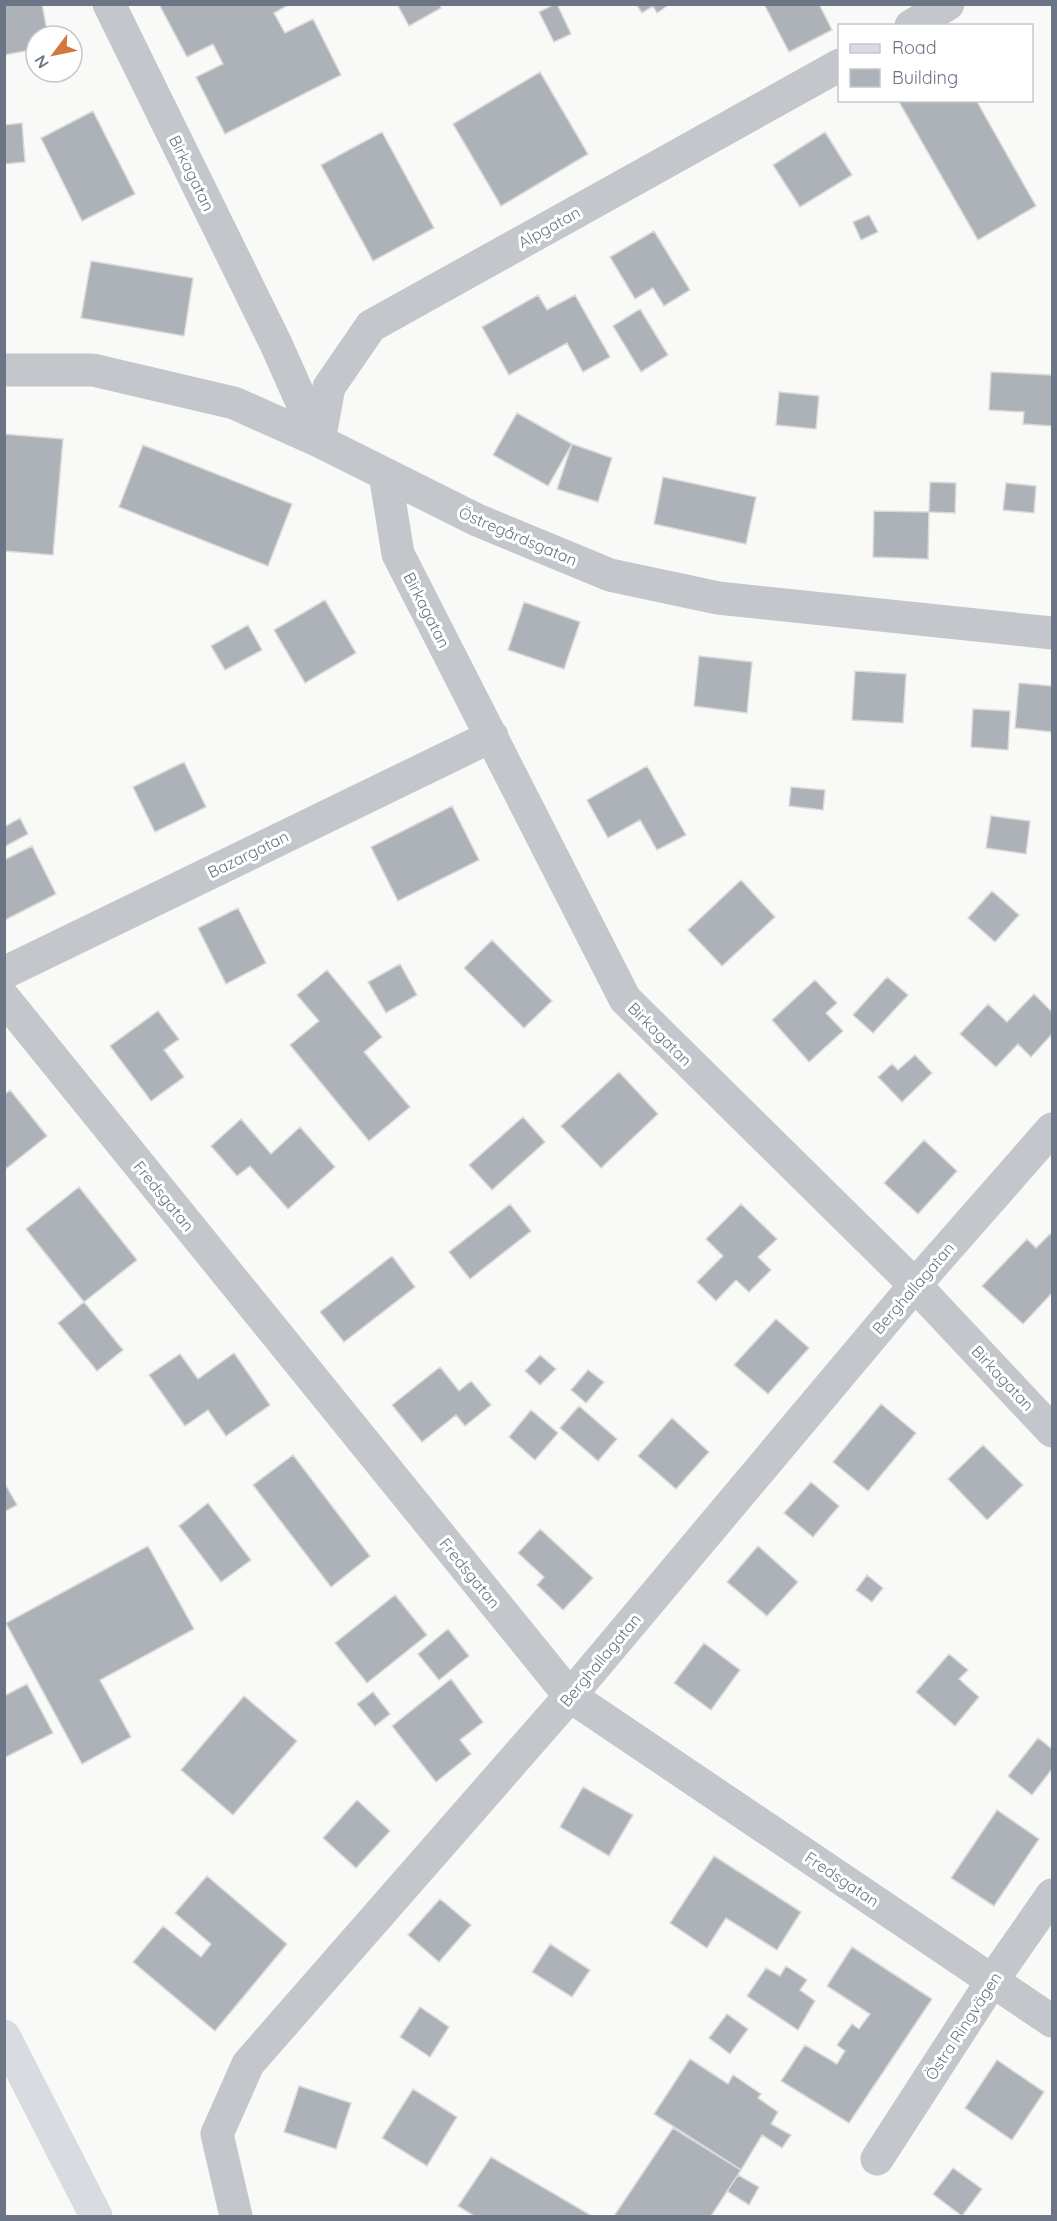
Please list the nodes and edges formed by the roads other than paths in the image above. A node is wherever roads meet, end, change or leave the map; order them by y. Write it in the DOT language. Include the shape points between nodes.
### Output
graph roads {
  1 [pos="109,4"];
  2 [pos="948,4"];
  3 [pos="914,24"];
  4 [pos="838,66"];
  5 [pos="4,370"];
  6 [pos="319,441"];
  7 [pos="385,474"];
  8 [pos="1053,633"];
  9 [pos="492,736"];
  10 [pos="4,973"];
  11 [pos="4,999"];
  12 [pos="1053,1129"];
  13 [pos="915,1285"];
  14 [pos="1053,1431"];
  15 [pos="570,1696"];
  16 [pos="1053,1895"];
  17 [pos="992,1981"];
  18 [pos="1053,2021"];
  19 [pos="4,2036"];
  20 [pos="877,2159"];
  21 [pos="96,2217"];
  22 [pos="236,2217"];
  1 -- 6 [label="street, Birkagatan" via="276,344"];
  2 -- 3 [label="street"];
  4 -- 6 [label="street, Alpgatan" via="371,327 329,387"];
  5 -- 6 [label="street, Östregårdsgatan" via="93,370 234,403"];
  6 -- 7 [label="street, Östregårdsgatan"];
  7 -- 8 [label="street, Östregårdsgatan" via="477,520 610,575 718,598"];
  7 -- 9 [label="street, Birkagatan" via="398,554"];
  9 -- 10 [label="street, Bazargatan"];
  9 -- 13 [label="street, Birkagatan" via="625,999"];
  11 -- 15 [label="street, Fredsgatan"];
  12 -- 13 [label="street, Berghallagatan"];
  13 -- 14 [label="street, Birkagatan"];
  13 -- 15 [label="street, Berghallagatan"];
  15 -- 17 [label="street, Fredsgatan"];
  15 -- 22 [label="street, Berghallagatan" via="248,2064 218,2134"];
  16 -- 17 [label="street, Östra Ringvägen"];
  17 -- 18 [label="street, Fredsgatan"];
  17 -- 20 [label="street, Östra Ringvägen"];
  19 -- 21 [label="main road"];
}
